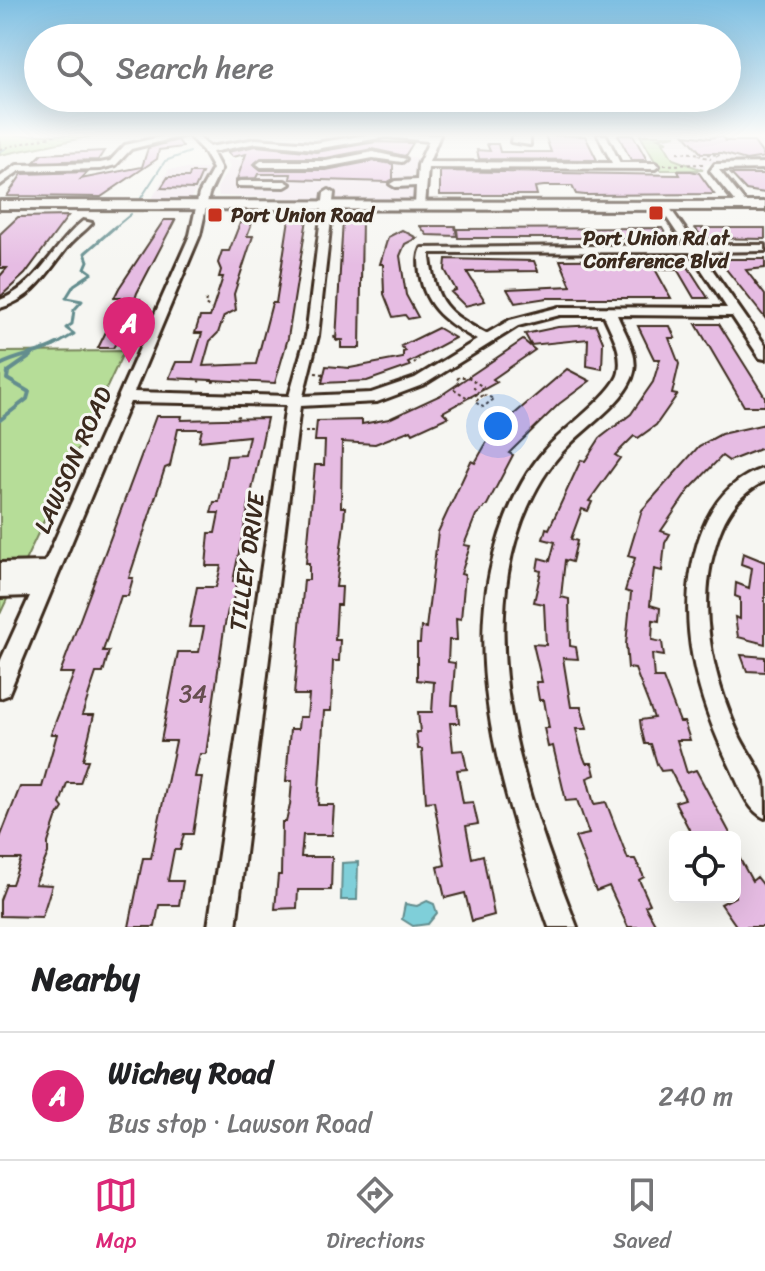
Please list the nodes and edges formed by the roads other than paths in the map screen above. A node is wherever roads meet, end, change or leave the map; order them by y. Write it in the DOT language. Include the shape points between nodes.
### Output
graph roads {
  1 [pos="216,178"];
  2 [pos="419,178"];
  3 [pos="720,178"];
  4 [pos="236,182"];
  5 [pos="418,183"];
  6 [pos="285,184"];
  7 [pos="395,184"];
  8 [pos="328,200"];
  9 [pos="0,205"];
  10 [pos="201,206"];
  11 [pos="420,206"];
  12 [pos="664,206"];
  13 [pos="743,206"];
  14 [pos="765,206"];
  15 [pos="87,223"];
  16 [pos="693,248"];
  17 [pos="765,248"];
  18 [pos="0,304"];
  19 [pos="609,312"];
  20 [pos="735,312"];
  21 [pos="485,339"];
  22 [pos="765,355"];
  23 [pos="126,397"];
  24 [pos="294,401"];
  25 [pos="765,474"];
  26 [pos="0,571"];
  27 [pos="47,578"];
  28 [pos="0,588"];
  29 [pos="0,687"];
  30 [pos="765,806"];
  31 [pos="222,927"];
  32 [pos="563,927"];
  1 -- 10 [label="street, LAWSON ROAD"];
  2 -- 5 [label="street"];
  3 -- 13 [label="street"];
  4 -- 6 [label="street"];
  5 -- 7 [label="street"];
  5 -- 11 [label="street"];
  8 -- 10 [label="main road"];
  8 -- 11 [label="main road"];
  8 -- 24 [label="street, TILLEY DRIVE" via="312,336"];
  9 -- 10 [label="main road"];
  10 -- 23 [label="street, LAWSON ROAD" via="190,249"];
  11 -- 12 [label="main road"];
  12 -- 13 [label="main road"];
  12 -- 16 [label="street"];
  13 -- 14 [label="main road"];
  15 -- 18 [label="street" via="45,272 12,301"];
  16 -- 17 [label="street"];
  16 -- 20 [label="street"];
  16 -- 21 [label="street" via="426,250 428,296 448,318"];
  19 -- 20 [label="street"];
  19 -- 21 [label="street" via="537,315"];
  19 -- 32 [label="street" via="627,353 626,376 542,465 512,518 495,596 497,704 537,863"];
  20 -- 22 [label="street"];
  21 -- 24 [label="street" via="431,375 391,393 353,401"];
  23 -- 24 [label="street"];
  23 -- 27 [label="street, LAWSON ROAD"];
  24 -- 31 [label="street, TILLEY DRIVE"];
  25 -- 30 [label="street" via="742,486 718,513 699,567 696,597 706,672 724,723"];
  26 -- 27 [label="street"];
  27 -- 28 [label="street"];
  27 -- 29 [label="street, LAWSON ROAD"];
}
